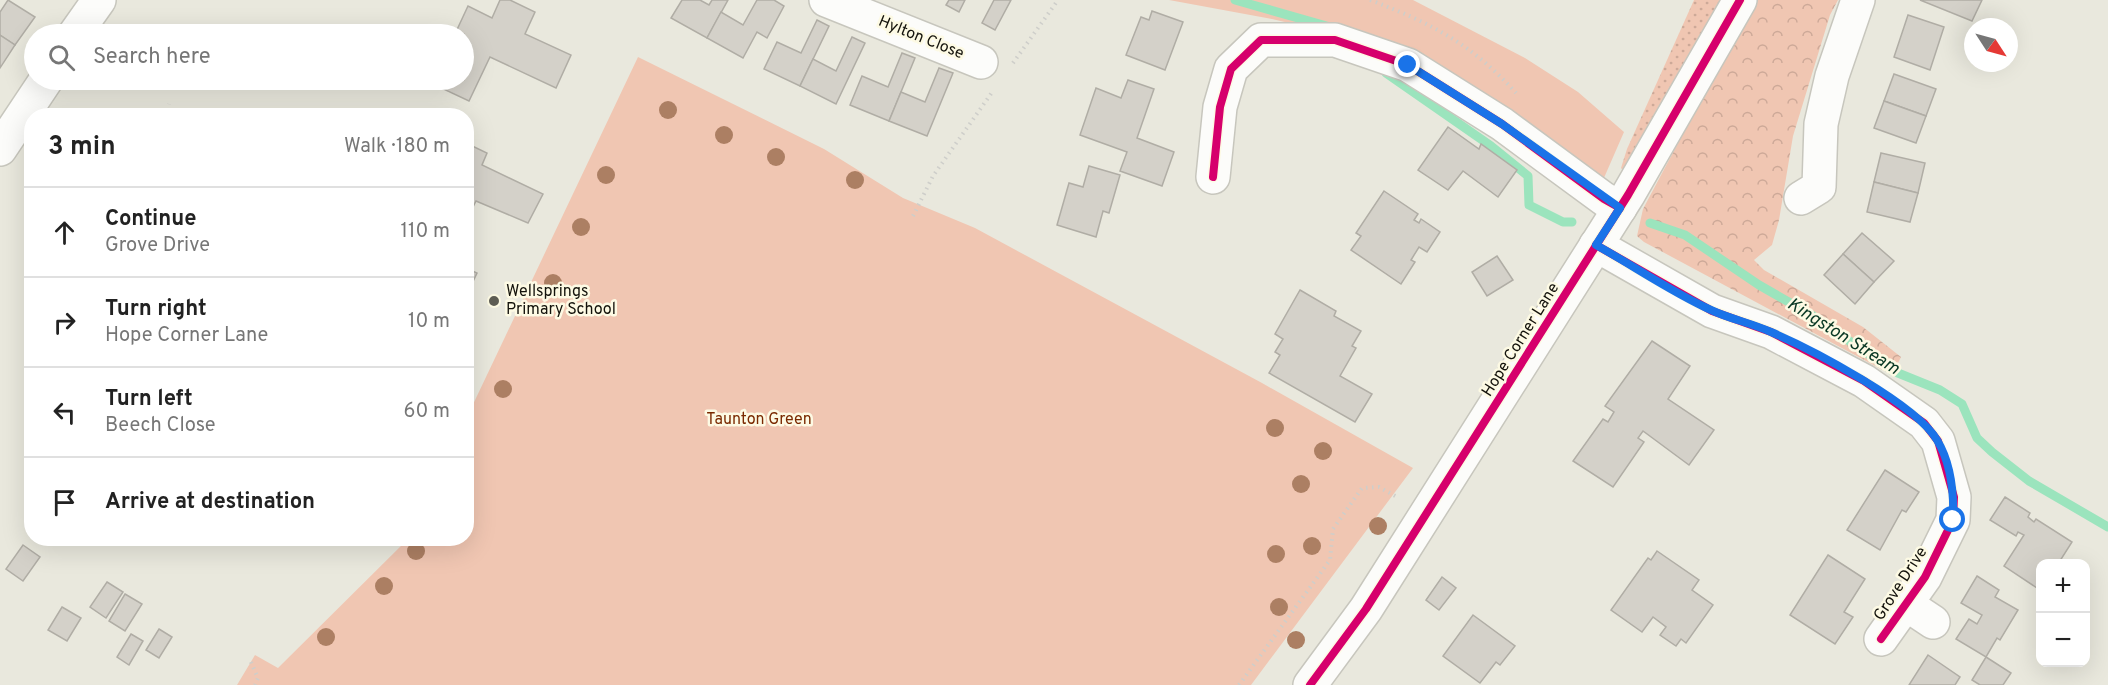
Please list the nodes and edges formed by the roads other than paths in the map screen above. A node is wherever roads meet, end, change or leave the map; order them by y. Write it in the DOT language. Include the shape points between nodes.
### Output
graph roads {
  1 [pos="99,0"];
  2 [pos="826,0"];
  3 [pos="1740,0"];
  4 [pos="1858,0"];
  5 [pos="82,24"];
  6 [pos="995,73"];
  7 [pos="39,90"];
  8 [pos="27,108"];
  9 [pos="24,113"];
  10 [pos="0,149"];
  11 [pos="1213,177"];
  12 [pos="1820,194"];
  13 [pos="1620,208"];
  14 [pos="1596,245"];
  15 [pos="1906,604"];
  16 [pos="1934,622"];
  17 [pos="1881,639"];
  18 [pos="1310,685"];
  1 -- 5 [label="street"];
  2 -- 6 [label="street, Hylton Close"];
  3 -- 13 [label="street, Hope Corner Lane"];
  4 -- 12 [label="street" via="1832,76 1821,124"];
  7 -- 8 [label="street"];
  9 -- 10 [label="street"];
  11 -- 13 [label="street" via="1221,107 1231,69 1262,40 1335,40 1408,65 1502,124"];
  13 -- 14 [label="street, Hope Corner Lane"];
  14 -- 15 [label="street, Grove Drive" via="1712,311 1771,332 1864,381 1924,423 1938,441 1947,467 1954,497 1953,520 1942,546"];
  14 -- 18 [label="street, Hope Corner Lane" via="1366,609"];
  15 -- 16 [label="street, Grove Drive"];
  15 -- 17 [label="street, Grove Drive"];
}
